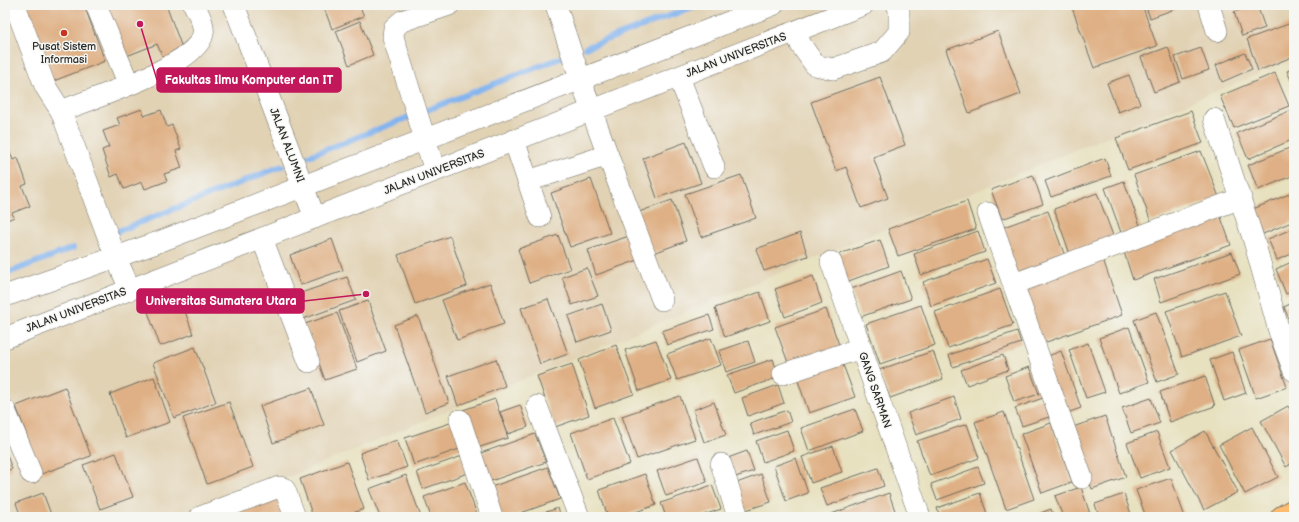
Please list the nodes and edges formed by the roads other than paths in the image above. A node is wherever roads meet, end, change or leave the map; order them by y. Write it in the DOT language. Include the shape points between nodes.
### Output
graph roads {
  1 [pos="15,5"];
  2 [pos="96,5"];
  3 [pos="194,5"];
  4 [pos="234,5"];
  5 [pos="449,5"];
  6 [pos="556,5"];
  7 [pos="773,5"];
  8 [pos="897,5"];
  9 [pos="1209,5"];
  10 [pos="859,6"];
  11 [pos="1217,31"];
  12 [pos="796,32"];
  13 [pos="679,77"];
  14 [pos="581,79"];
  15 [pos="129,85"];
  16 [pos="592,110"];
  17 [pos="61,111"];
  18 [pos="1214,119"];
  19 [pos="426,139"];
  20 [pos="514,140"];
  21 [pos="608,155"];
  22 [pos="714,167"];
  23 [pos="435,171"];
  24 [pos="528,181"];
  25 [pos="303,186"];
  26 [pos="1241,198"];
  27 [pos="988,213"];
  28 [pos="540,217"];
  29 [pos="315,218"];
  30 [pos="262,238"];
  31 [pos="156,243"];
  32 [pos="116,258"];
  33 [pos="831,262"];
  34 [pos="171,274"];
  35 [pos="1014,284"];
  36 [pos="130,289"];
  37 [pos="5,296"];
  38 [pos="662,300"];
  39 [pos="5,338"];
  40 [pos="861,348"];
  41 [pos="309,362"];
  42 [pos="1294,371"];
  43 [pos="783,374"];
  44 [pos="537,406"];
  45 [pos="5,410"];
  46 [pos="460,420"];
  47 [pos="721,464"];
  48 [pos="31,473"];
  49 [pos="1082,478"];
  50 [pos="1294,510"];
  51 [pos="200,517"];
  52 [pos="295,517"];
  53 [pos="492,517"];
  54 [pos="579,517"];
  55 [pos="738,517"];
  56 [pos="920,517"];
  57 [pos="1282,517"];
  1 -- 17 [label="street" via="45,86"];
  2 -- 15 [label="street"];
  3 -- 15 [label="street" via="202,24 201,39 189,53 168,67"];
  4 -- 25 [label="street, JALAN ALUMNI"];
  5 -- 19 [label="street" via="402,20 394,28 393,38"];
  6 -- 14 [label="street"];
  7 -- 14 [label="street"];
  8 -- 12 [label="street" via="899,32 882,52 833,69 815,64 801,45"];
  9 -- 11 [label="street"];
  10 -- 12 [label="street, JALAN UNIVERSITAS"];
  12 -- 13 [label="street, JALAN UNIVERSITAS"];
  13 -- 16 [label="street, JALAN UNIVERSITAS"];
  13 -- 22 [label="street"];
  14 -- 16 [label="street"];
  14 -- 19 [label="street"];
  15 -- 17 [label="street"];
  16 -- 20 [label="street, JALAN UNIVERSITAS"];
  16 -- 21 [label="street"];
  17 -- 32 [label="street"];
  18 -- 26 [label="street"];
  19 -- 23 [label="street"];
  19 -- 25 [label="street"];
  20 -- 23 [label="street, JALAN UNIVERSITAS"];
  20 -- 24 [label="street"];
  21 -- 24 [label="street"];
  21 -- 38 [label="street"];
  23 -- 29 [label="street, JALAN UNIVERSITAS"];
  24 -- 28 [label="street"];
  25 -- 29 [label="street, JALAN ALUMNI"];
  25 -- 31 [label="street"];
  26 -- 35 [label="street"];
  26 -- 42 [label="street" via="1279,330"];
  27 -- 35 [label="street"];
  29 -- 30 [label="street, JALAN UNIVERSITAS"];
  30 -- 34 [label="street, JALAN UNIVERSITAS"];
  30 -- 41 [label="street"];
  31 -- 32 [label="street"];
  31 -- 34 [label="street"];
  32 -- 36 [label="street"];
  32 -- 37 [label="street"];
  33 -- 40 [label="street, GANG SARMAN"];
  34 -- 36 [label="street, JALAN UNIVERSITAS"];
  35 -- 49 [label="street"];
  36 -- 39 [label="street, JALAN UNIVERSITAS"];
  40 -- 43 [label="street"];
  40 -- 56 [label="street, GANG SARMAN"];
  44 -- 54 [label="street"];
  45 -- 48 [label="street"];
  46 -- 53 [label="street"];
  47 -- 55 [label="street"];
  50 -- 57 [label="main road"];
  51 -- 52 [label="street" via="279,487 285,490"];
}
